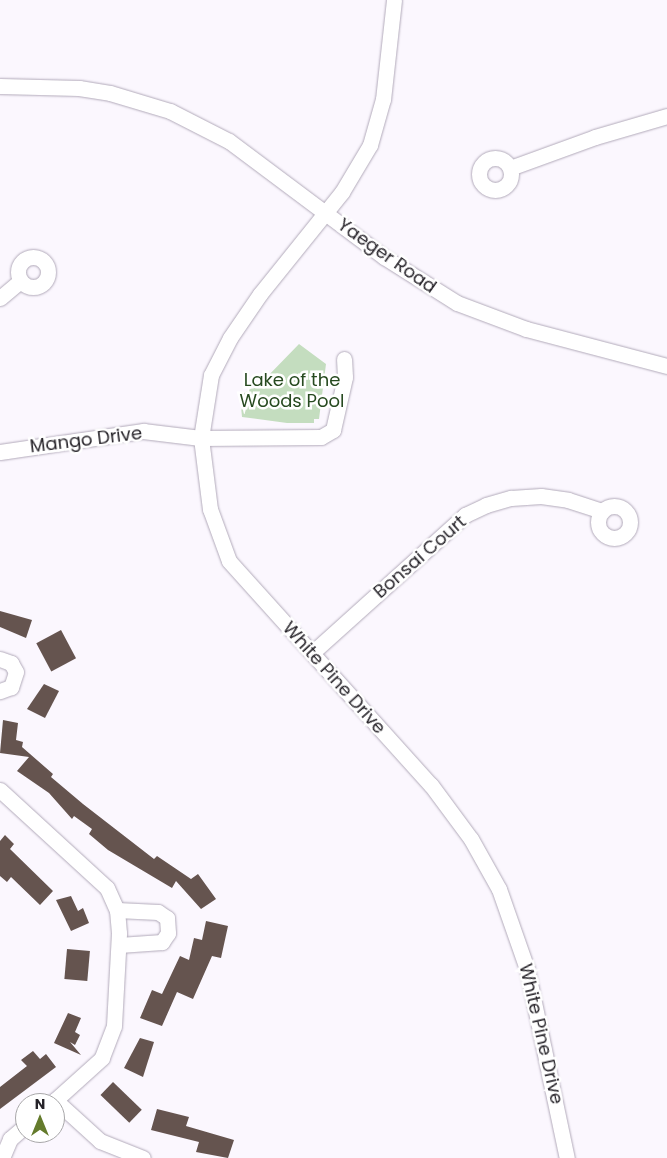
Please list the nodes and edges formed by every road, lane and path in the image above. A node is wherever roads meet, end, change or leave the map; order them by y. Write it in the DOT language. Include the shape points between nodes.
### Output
graph roads {
  1 [pos="394,0"];
  2 [pos="0,86"];
  3 [pos="667,116"];
  4 [pos="510,168"];
  5 [pos="325,212"];
  6 [pos="20,281"];
  7 [pos="0,298"];
  8 [pos="344,359"];
  9 [pos="667,366"];
  10 [pos="202,438"];
  11 [pos="0,452"];
  12 [pos="602,511"];
  13 [pos="313,652"];
  14 [pos="0,659"];
  15 [pos="0,691"];
  16 [pos="0,790"];
  17 [pos="117,910"];
  18 [pos="119,945"];
  19 [pos="63,1093"];
  20 [pos="65,1112"];
  21 [pos="15,1135"];
  22 [pos="2,1158"];
  23 [pos="143,1158"];
  24 [pos="567,1158"];
  1 -- 5 [label="street, Yaeger Road" via="388,71 377,125 358,168"];
  2 -- 5 [label="street" via="79,88 110,93 170,111 229,141"];
  3 -- 4 [label="street" via="595,136"];
  5 -- 9 [label="street, Yaeger Road" via="413,277 457,303 526,329"];
  5 -- 10 [label="street, White Pine Drive" via="260,294 230,338 211,375"];
  6 -- 7 [label="street"];
  8 -- 10 [label="street, Mango Drive" via="345,376 333,430 321,437"];
  10 -- 11 [label="street, Mango Drive" via="143,431"];
  10 -- 13 [label="street, White Pine Drive" via="210,509 229,561"];
  12 -- 13 [label="street, Bonsai Court" via="568,500 541,496 511,498 486,505 465,516"];
  13 -- 24 [label="street, White Pine Drive" via="431,784 471,839 499,889 528,969"];
  14 -- 15 [label="street" via="11,663 16,678 11,687"];
  16 -- 17 [label="street" via="107,888"];
  17 -- 18 [label="street"];
  17 -- 18 [label="street" via="158,912 167,918 168,933 162,942"];
  18 -- 19 [label="street" via="114,1026 102,1058"];
  20 -- 23 [label="street" via="100,1141"];
  21 -- 22 [label="street"];
}
